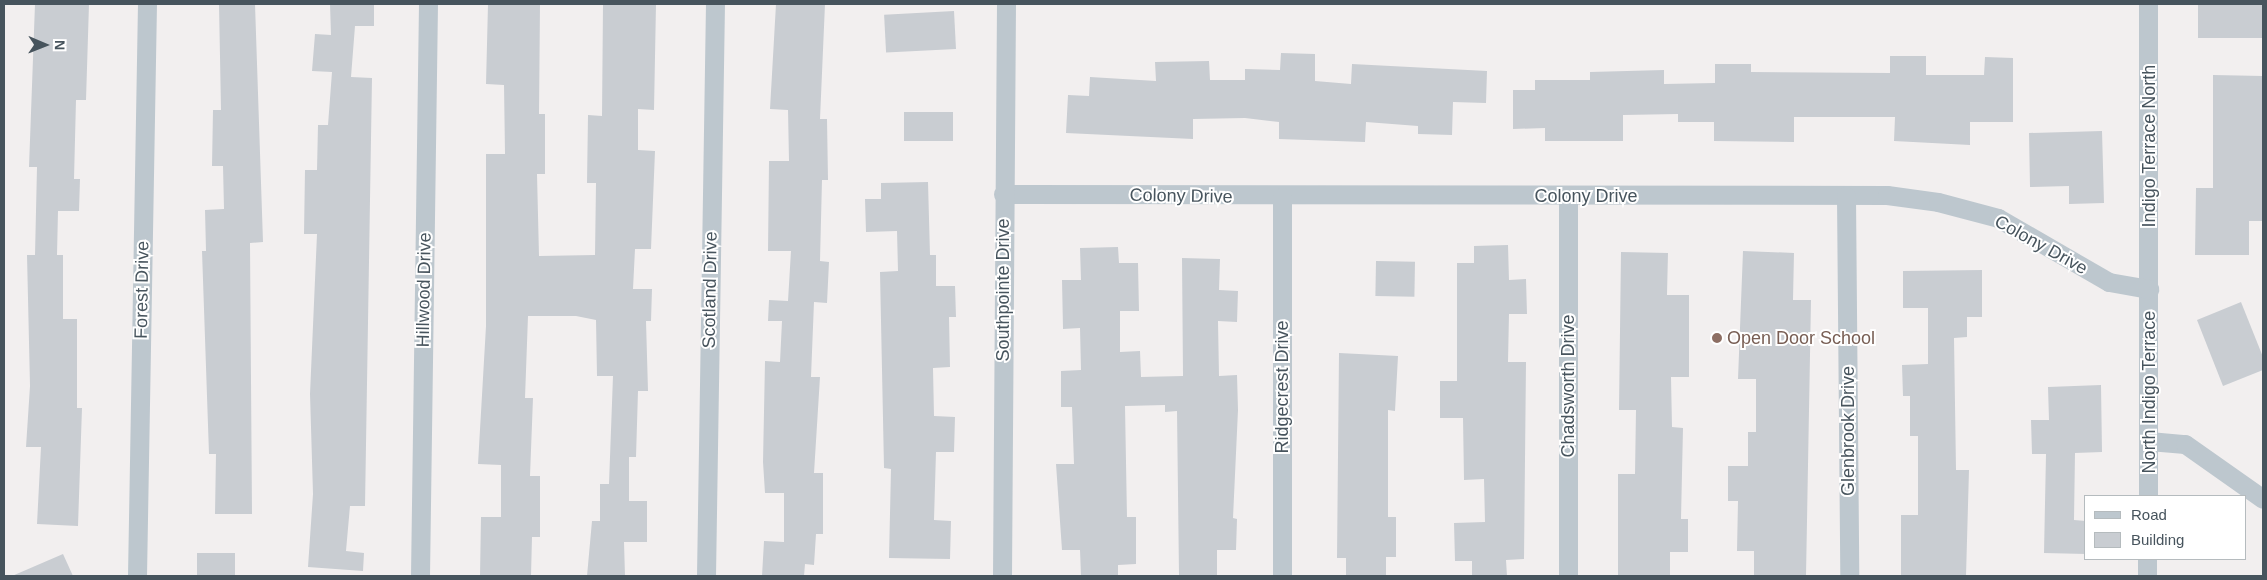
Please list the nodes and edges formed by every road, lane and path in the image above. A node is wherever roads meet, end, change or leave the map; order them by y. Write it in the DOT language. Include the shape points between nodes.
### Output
graph roads {
  1 [pos="147,4"];
  2 [pos="428,4"];
  3 [pos="716,4"];
  4 [pos="1006,4"];
  5 [pos="2148,4"];
  6 [pos="1003,194"];
  7 [pos="1568,196"];
  8 [pos="1846,196"];
  9 [pos="1282,197"];
  10 [pos="2149,289"];
  11 [pos="2149,441"];
  12 [pos="2148,495"];
  13 [pos="2263,499"];
  14 [pos="2147,560"];
  15 [pos="138,576"];
  16 [pos="420,576"];
  17 [pos="706,576"];
  18 [pos="1002,576"];
  19 [pos="1282,576"];
  20 [pos="1568,576"];
  21 [pos="1849,576"];
  22 [pos="2147,576"];
  1 -- 15 [label="street, Forest Drive"];
  2 -- 16 [label="street, Hillwood Drive"];
  3 -- 17 [label="street, Scotland Drive"];
  4 -- 6 [label="street, Southpointe Drive"];
  5 -- 10 [label="street, Indigo Terrace North"];
  6 -- 9 [label="street, Colony Drive"];
  6 -- 18 [label="street, Southpointe Drive"];
  7 -- 8 [label="street, Colony Drive"];
  7 -- 9 [label="street, Colony Drive"];
  7 -- 20 [label="street, Chadsworth Drive"];
  8 -- 10 [label="street, Colony Drive" via="1938,202 1998,218 2109,282"];
  8 -- 21 [label="street, Glenbrook Drive"];
  9 -- 19 [label="street, Ridgecrest Drive"];
  10 -- 11 [label="street, North Indigo Terrace"];
  11 -- 12 [label="street, North Indigo Terrace"];
  11 -- 13 [label="street" via="2185,444"];
  14 -- 22 [label="street"];
}
